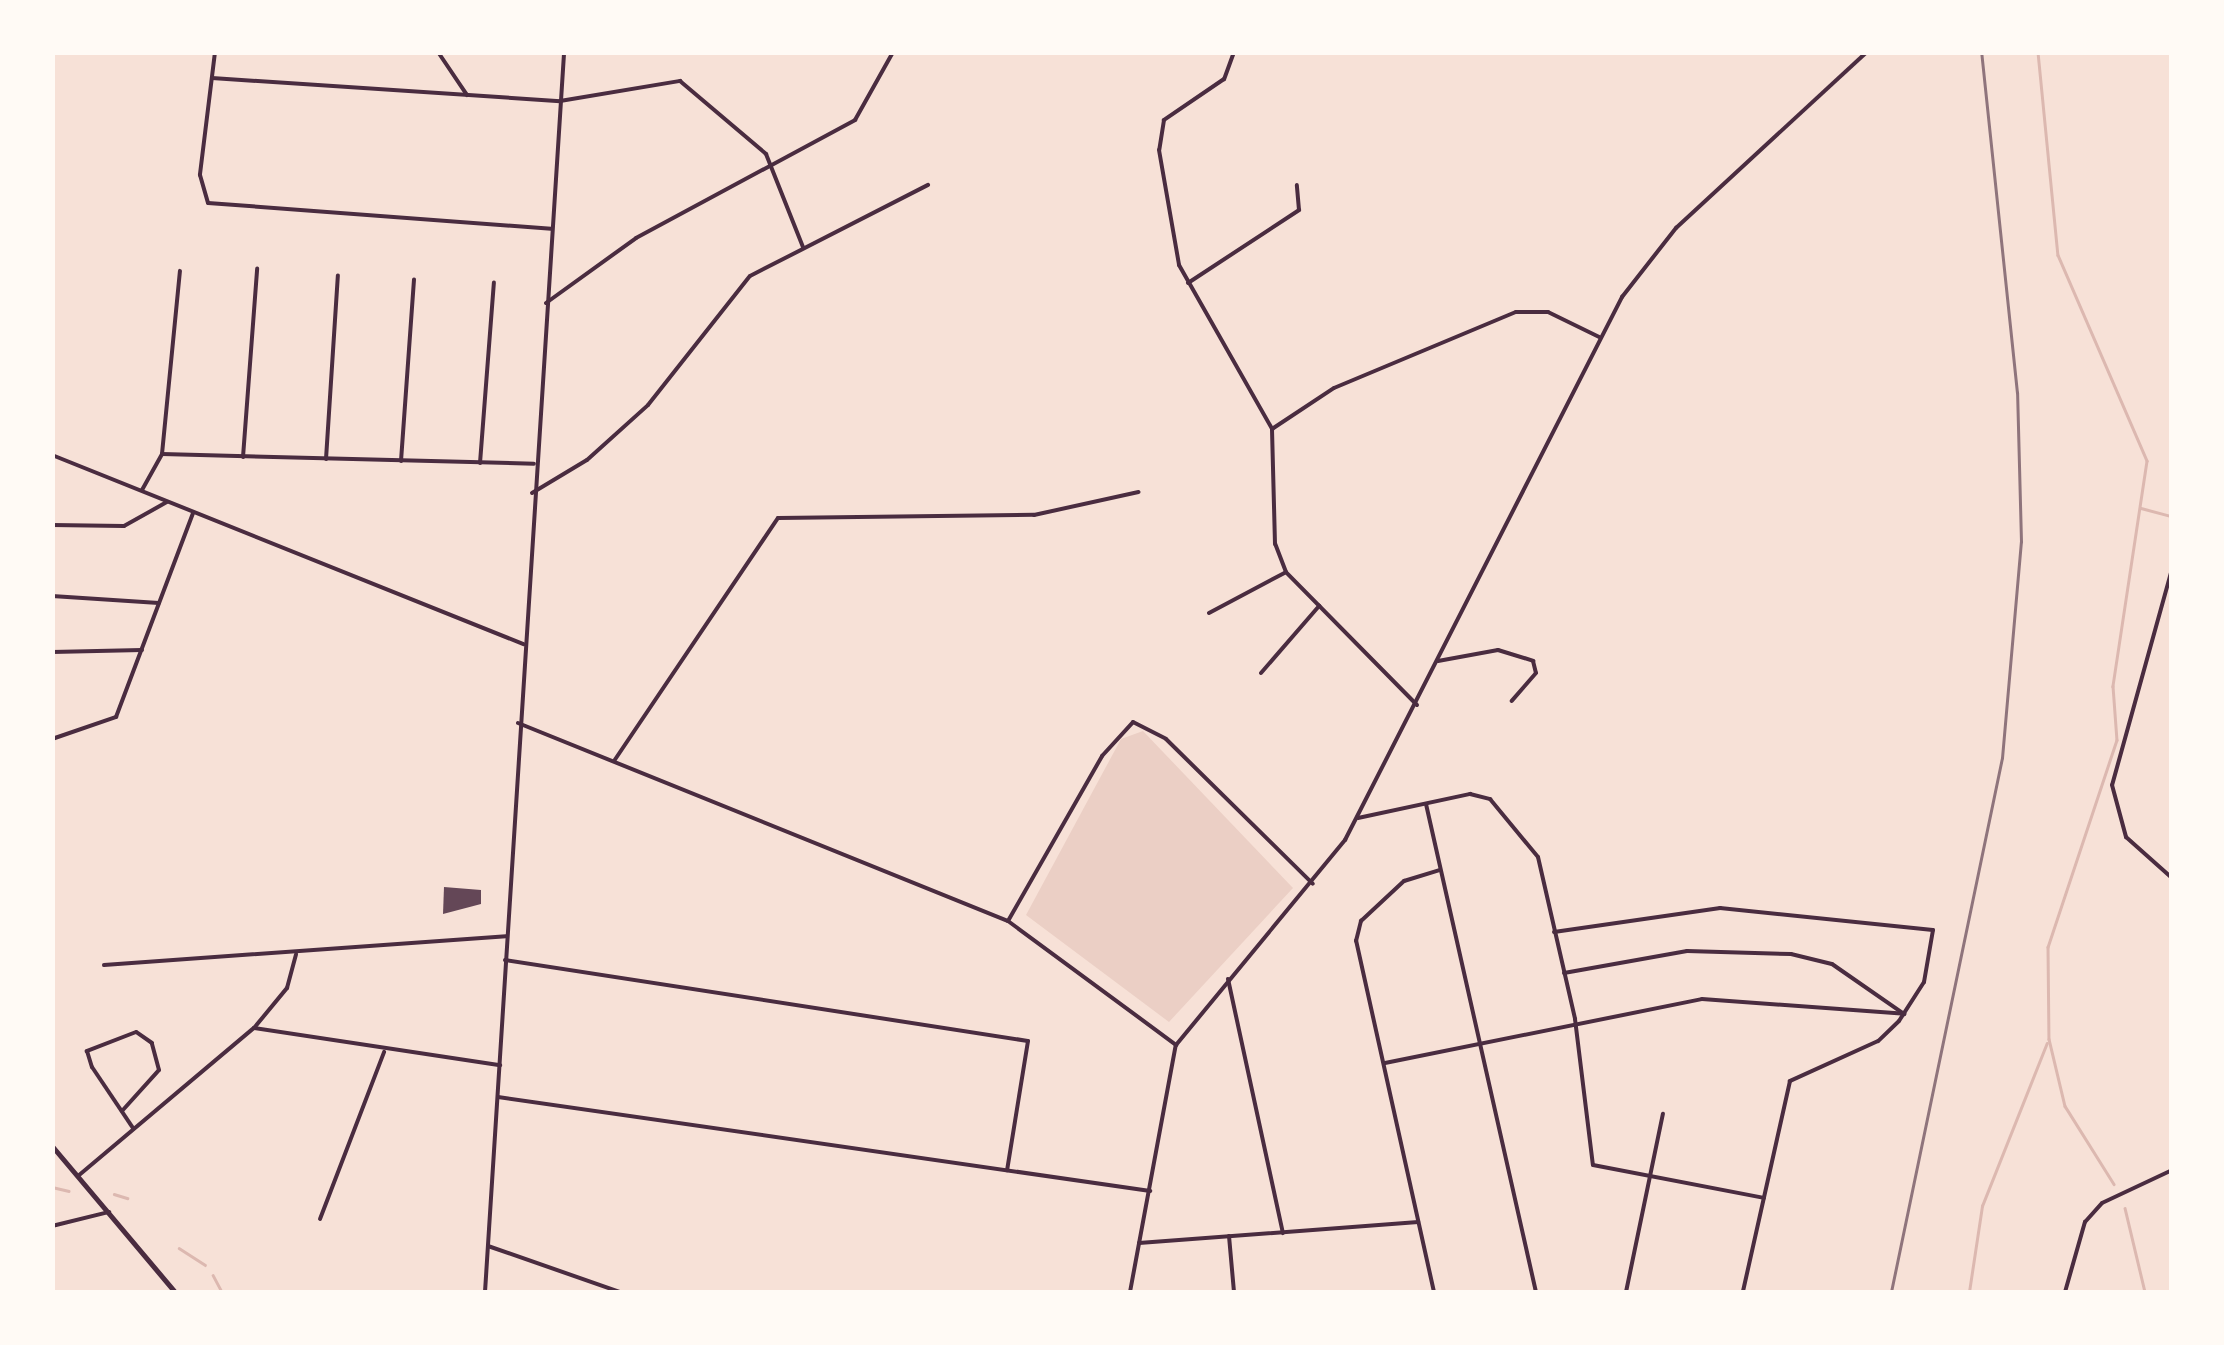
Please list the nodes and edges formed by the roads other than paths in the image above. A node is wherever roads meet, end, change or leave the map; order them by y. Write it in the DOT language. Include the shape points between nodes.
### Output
graph roads {
  1 [pos="214,52"];
  2 [pos="438,52"];
  3 [pos="564,52"];
  4 [pos="894,52"];
  5 [pos="1234,52"];
  6 [pos="1867,52"];
  7 [pos="212,78"];
  8 [pos="467,95"];
  9 [pos="560,101"];
  10 [pos="775,166"];
  11 [pos="928,185"];
  12 [pos="1297,186"];
  13 [pos="551,229"];
  14 [pos="803,246"];
  15 [pos="258,269"];
  16 [pos="180,271"];
  17 [pos="338,276"];
  18 [pos="414,280"];
  19 [pos="494,283"];
  20 [pos="1188,283"];
  21 [pos="546,303"];
  22 [pos="1599,337"];
  23 [pos="1272,429"];
  24 [pos="162,454"];
  25 [pos="52,455"];
  26 [pos="243,457"];
  27 [pos="326,459"];
  28 [pos="401,462"];
  29 [pos="480,463"];
  30 [pos="534,464"];
  31 [pos="140,491"];
  32 [pos="1139,492"];
  33 [pos="532,493"];
  34 [pos="167,502"];
  35 [pos="193,513"];
  36 [pos="52,525"];
  37 [pos="2172,569"];
  38 [pos="1286,572"];
  39 [pos="52,596"];
  40 [pos="159,603"];
  41 [pos="1320,606"];
  42 [pos="1209,613"];
  43 [pos="523,644"];
  44 [pos="142,650"];
  45 [pos="52,652"];
  46 [pos="1438,661"];
  47 [pos="1261,673"];
  48 [pos="1512,701"];
  49 [pos="1417,705"];
  50 [pos="518,722"];
  51 [pos="52,739"];
  52 [pos="614,761"];
  53 [pos="1426,804"];
  54 [pos="1358,818"];
  55 [pos="1439,870"];
  56 [pos="2172,878"];
  57 [pos="1314,884"];
  58 [pos="1008,920"];
  59 [pos="1554,932"];
  60 [pos="506,936"];
  61 [pos="296,954"];
  62 [pos="504,960"];
  63 [pos="104,965"];
  64 [pos="1564,973"];
  65 [pos="1228,979"];
  66 [pos="1904,1014"];
  67 [pos="1574,1020"];
  68 [pos="254,1028"];
  69 [pos="1479,1041"];
  70 [pos="1176,1045"];
  71 [pos="384,1052"];
  72 [pos="1384,1062"];
  73 [pos="500,1065"];
  74 [pos="498,1097"];
  75 [pos="122,1112"];
  76 [pos="1663,1114"];
  77 [pos="133,1129"];
  78 [pos="52,1146"];
  79 [pos="1007,1170"];
  80 [pos="2172,1170"];
  81 [pos="78,1176"];
  82 [pos="1645,1178"];
  83 [pos="1150,1191"];
  84 [pos="1764,1198"];
  85 [pos="108,1212"];
  86 [pos="320,1219"];
  87 [pos="1418,1222"];
  88 [pos="52,1226"];
  89 [pos="1283,1233"];
  90 [pos="1229,1236"];
  91 [pos="1139,1243"];
  92 [pos="487,1245"];
  93 [pos="172,1291"];
  94 [pos="485,1292"];
  95 [pos="620,1292"];
  96 [pos="1130,1292"];
  97 [pos="1234,1292"];
  98 [pos="1434,1292"];
  99 [pos="1536,1292"];
  100 [pos="1626,1292"];
  101 [pos="1743,1292"];
  102 [pos="2065,1292"];
  1 -- 7 [label="street"];
  2 -- 8 [label="street"];
  3 -- 9 [label="street"];
  4 -- 10 [label="street" via="855,120"];
  5 -- 20 [label="street" via="1224,79 1159,130"];
  6 -- 22 [label="street" via="1676,228"];
  7 -- 8 [label="street"];
  7 -- 13 [label="street" via="200,174 208,203"];
  8 -- 9 [label="street"];
  9 -- 10 [label="street" via="680,81"];
  9 -- 13 [label="street"];
  10 -- 14 [label="street"];
  10 -- 21 [label="street" via="636,238"];
  11 -- 14 [label="street"];
  12 -- 20 [label="street" via="1299,210"];
  13 -- 21 [label="street"];
  14 -- 33 [label="street" via="732,290 648,404 587,460"];
  15 -- 26 [label="street"];
  16 -- 24 [label="street"];
  17 -- 27 [label="street"];
  18 -- 28 [label="street"];
  19 -- 29 [label="street"];
  20 -- 23 [label="street"];
  21 -- 30 [label="street"];
  22 -- 23 [label="street" via="1548,312 1516,312 1334,388"];
  22 -- 46 [label="street"];
  23 -- 38 [label="street" via="1275,544"];
  24 -- 26 [label="street"];
  24 -- 31 [label="street"];
  25 -- 31 [label="street"];
  26 -- 27 [label="street"];
  27 -- 28 [label="street"];
  28 -- 29 [label="street"];
  29 -- 30 [label="street"];
  30 -- 33 [label="street"];
  31 -- 34 [label="street"];
  32 -- 52 [label="street" via="1034,514 778,518"];
  33 -- 43 [label="street"];
  34 -- 35 [label="street"];
  34 -- 36 [label="street" via="124,526"];
  35 -- 40 [label="street"];
  35 -- 43 [label="street"];
  37 -- 56 [label="street" via="2112,785 2126,838"];
  38 -- 41 [label="street"];
  38 -- 42 [label="street"];
  39 -- 40 [label="street"];
  40 -- 44 [label="street"];
  41 -- 47 [label="street"];
  41 -- 49 [label="street"];
  43 -- 50 [label="street"];
  44 -- 45 [label="street"];
  44 -- 51 [label="street" via="112,723"];
  46 -- 48 [label="street" via="1498,650 1533,660 1536,674"];
  46 -- 49 [label="street"];
  49 -- 54 [label="street"];
  50 -- 52 [label="street"];
  50 -- 60 [label="street"];
  52 -- 58 [label="street"];
  53 -- 54 [label="street"];
  53 -- 55 [label="street"];
  53 -- 59 [label="street" via="1470,794 1490,799 1538,857"];
  54 -- 57 [label="street"];
  55 -- 69 [label="street"];
  55 -- 72 [label="street" via="1404,881 1358,928"];
  57 -- 58 [label="street" via="1166,739 1133,722 1102,756"];
  57 -- 65 [label="street"];
  58 -- 70 [label="street"];
  59 -- 64 [label="street"];
  59 -- 66 [label="street" via="1720,908 1920,926 1933,930 1935,952"];
  60 -- 61 [label="street"];
  60 -- 62 [label="street"];
  61 -- 63 [label="street"];
  61 -- 68 [label="street" via="288,988"];
  62 -- 73 [label="street"];
  62 -- 79 [label="street" via="1028,1041"];
  64 -- 66 [label="street" via="1687,951 1791,954 1832,964"];
  64 -- 67 [label="street"];
  65 -- 70 [label="street"];
  65 -- 89 [label="street"];
  66 -- 67 [label="street" via="1702,999"];
  66 -- 84 [label="street" via="1878,1041 1790,1081"];
  67 -- 69 [label="street"];
  67 -- 82 [label="street" via="1593,1165"];
  68 -- 71 [label="street"];
  68 -- 77 [label="street"];
  69 -- 72 [label="street"];
  69 -- 99 [label="street"];
  70 -- 83 [label="street"];
  71 -- 73 [label="street"];
  71 -- 86 [label="street"];
  72 -- 87 [label="street"];
  73 -- 74 [label="street"];
  74 -- 79 [label="street"];
  74 -- 92 [label="street"];
  75 -- 75 [label="street" via="160,1070 152,1043 136,1032 87,1051"];
  75 -- 77 [label="street"];
  76 -- 82 [label="street"];
  77 -- 81 [label="street"];
  78 -- 81 [label="main road"];
  79 -- 83 [label="street"];
  80 -- 102 [label="street" via="2095,1210"];
  81 -- 85 [label="main road"];
  82 -- 84 [label="street"];
  82 -- 100 [label="street"];
  83 -- 91 [label="street"];
  84 -- 101 [label="street"];
  85 -- 88 [label="street"];
  85 -- 93 [label="main road"];
  87 -- 89 [label="street"];
  87 -- 98 [label="street"];
  89 -- 90 [label="street"];
  90 -- 91 [label="street"];
  90 -- 97 [label="street"];
  91 -- 96 [label="street"];
  92 -- 94 [label="street"];
  92 -- 95 [label="street"];
}
